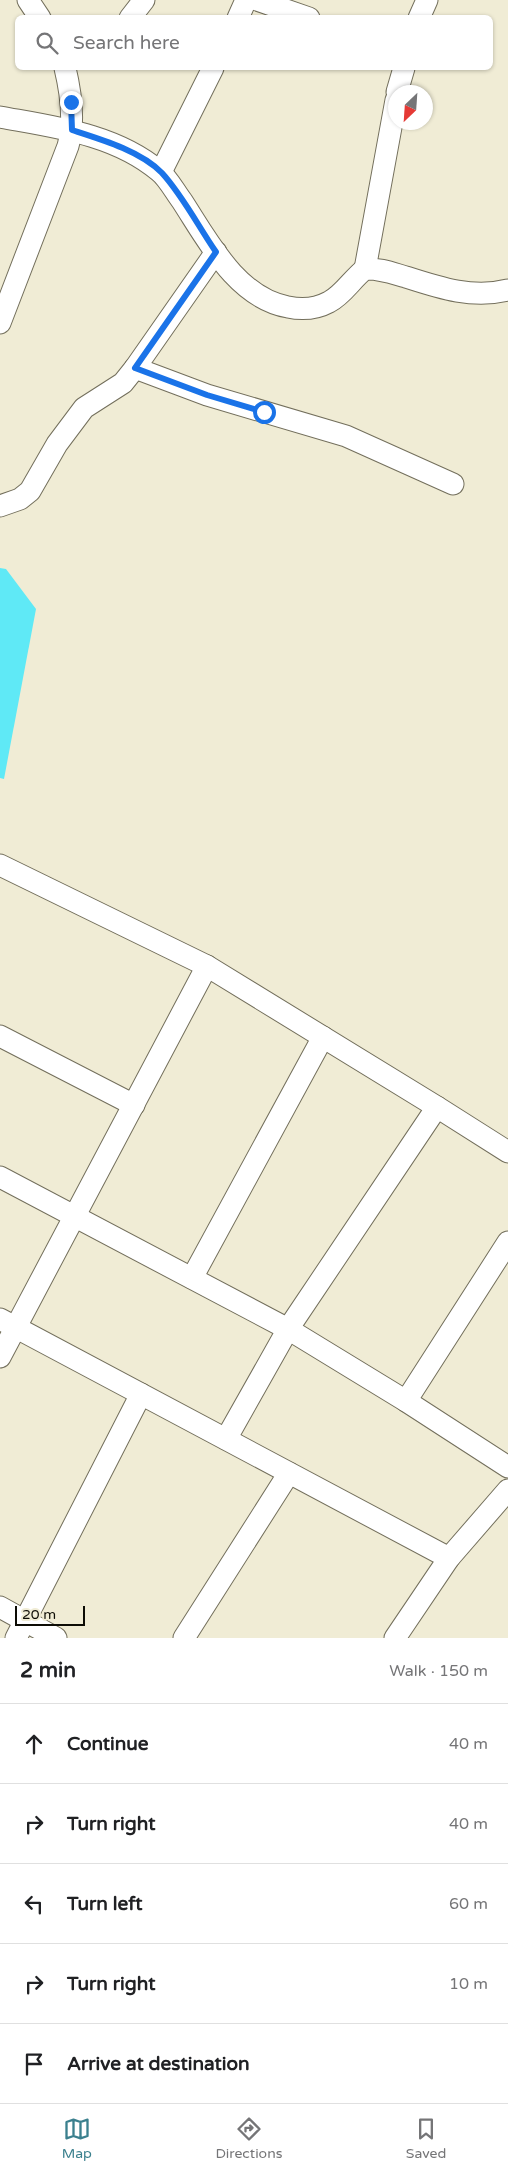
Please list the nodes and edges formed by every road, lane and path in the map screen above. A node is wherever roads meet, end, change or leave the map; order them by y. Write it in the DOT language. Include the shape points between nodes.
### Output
graph roads {
  1 [pos="28,0"];
  2 [pos="144,0"];
  3 [pos="246,0"];
  4 [pos="257,0"];
  5 [pos="427,0"];
  6 [pos="38,15"];
  7 [pos="132,15"];
  8 [pos="239,15"];
  9 [pos="300,15"];
  10 [pos="420,15"];
  11 [pos="65,70"];
  12 [pos="212,70"];
  13 [pos="403,70"];
  14 [pos="399,85"];
  15 [pos="0,117"];
  16 [pos="72,130"];
  17 [pos="390,130"];
  18 [pos="161,172"];
  19 [pos="216,252"];
  20 [pos="364,269"];
  21 [pos="508,290"];
  22 [pos="0,323"];
  23 [pos="135,368"];
  24 [pos="453,484"];
  25 [pos="0,506"];
  26 [pos="0,864"];
  27 [pos="206,966"];
  28 [pos="0,1036"];
  29 [pos="324,1037"];
  30 [pos="134,1105"];
  31 [pos="437,1107"];
  32 [pos="508,1152"];
  33 [pos="0,1177"];
  34 [pos="75,1217"];
  35 [pos="508,1242"];
  36 [pos="192,1278"];
  37 [pos="8,1323"];
  38 [pos="288,1329"];
  39 [pos="0,1357"];
  40 [pos="141,1394"];
  41 [pos="406,1401"];
  42 [pos="226,1439"];
  43 [pos="508,1467"];
  44 [pos="289,1473"];
  45 [pos="508,1490"];
  46 [pos="449,1558"];
  47 [pos="0,1607"];
  48 [pos="21,1629"];
  49 [pos="56,1638"];
  50 [pos="184,1638"];
  51 [pos="395,1638"];
  1 -- 6 [label="street"];
  2 -- 7 [label="street"];
  3 -- 8 [label="street"];
  4 -- 9 [label="street"];
  5 -- 10 [label="street"];
  11 -- 16 [label="street"];
  12 -- 18 [label="street"];
  13 -- 14 [label="street"];
  15 -- 16 [label="street"];
  16 -- 18 [label="street" via="114,144"];
  16 -- 22 [label="street"];
  17 -- 20 [label="street"];
  18 -- 19 [label="street"];
  19 -- 20 [label="street" via="257,296 277,305 300,309 330,302"];
  19 -- 23 [label="street"];
  20 -- 21 [label="street" via="377,268 449,291 493,294"];
  23 -- 24 [label="street" via="207,395 346,436"];
  23 -- 25 [label="street" via="123,383 84,408 56,444 30,491 20,499"];
  26 -- 27 [label="street"];
  27 -- 29 [label="street"];
  27 -- 30 [label="street"];
  28 -- 30 [label="street"];
  29 -- 31 [label="street"];
  29 -- 36 [label="street"];
  30 -- 34 [label="street"];
  31 -- 32 [label="street"];
  31 -- 38 [label="street"];
  33 -- 34 [label="street"];
  34 -- 36 [label="street"];
  34 -- 37 [label="street"];
  35 -- 41 [label="street"];
  36 -- 38 [label="street"];
  37 -- 39 [label="street"];
  37 -- 40 [label="street"];
  38 -- 41 [label="street"];
  38 -- 42 [label="street"];
  40 -- 42 [label="street"];
  40 -- 48 [label="street"];
  41 -- 43 [label="street"];
  42 -- 44 [label="street"];
  44 -- 46 [label="street"];
  44 -- 50 [label="street"];
  45 -- 46 [label="street"];
  46 -- 51 [label="street"];
  47 -- 48 [label="street"];
  48 -- 49 [label="street"];
}
